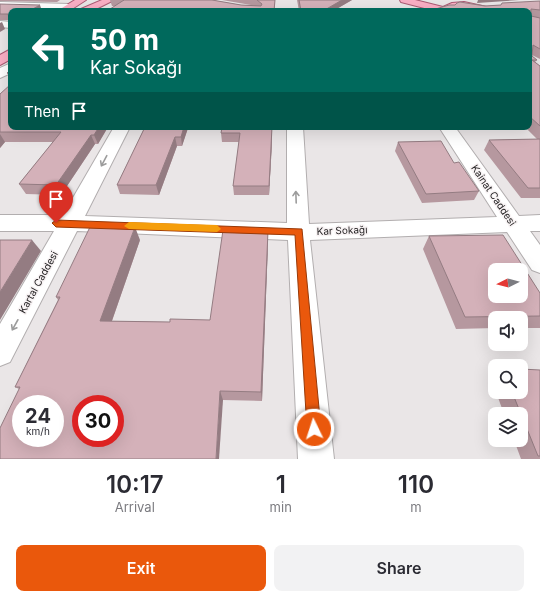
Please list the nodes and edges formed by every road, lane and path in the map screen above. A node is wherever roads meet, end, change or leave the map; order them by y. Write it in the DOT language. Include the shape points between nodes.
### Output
graph roads {
  1 [pos="82,0"];
  2 [pos="404,0"];
  3 [pos="434,0"];
  4 [pos="106,2"];
  5 [pos="462,3"];
  6 [pos="0,5"];
  7 [pos="504,6"];
  8 [pos="50,8"];
  9 [pos="68,8"];
  10 [pos="91,8"];
  11 [pos="97,8"];
  12 [pos="436,8"];
  13 [pos="447,8"];
  14 [pos="481,8"];
  15 [pos="496,8"];
  16 [pos="120,130"];
  17 [pos="295,130"];
  18 [pos="449,130"];
  19 [pos="0,223"];
  20 [pos="70,223"];
  21 [pos="513,223"];
  22 [pos="540,223"];
  23 [pos="299,232"];
  24 [pos="540,263"];
  25 [pos="0,352"];
  26 [pos="316,459"];
  1 -- 9 [label="main road"];
  2 -- 12 [label="main road"];
  3 -- 5 [label="main road"];
  4 -- 10 [label="main road"];
  4 -- 11 [label="street"];
  5 -- 13 [label="main road"];
  5 -- 14 [label="main road"];
  6 -- 8 [label="street"];
  7 -- 15 [label="street"];
  16 -- 20 [label="street, Kartal Caddesi, one-way"];
  23 -- 17 [label="street, one-way"];
  18 -- 21 [label="street, Kainat Caddesi"];
  19 -- 20 [label="street, Kar Sokağı"];
  20 -- 23 [label="street, Kar Sokağı"];
  20 -- 25 [label="street, Kartal Caddesi, one-way"];
  21 -- 22 [label="street, Kar Sokağı"];
  21 -- 23 [label="street, Kar Sokağı"];
  21 -- 24 [label="street, Kainat Caddesi"];
  23 -- 26 [label="street"];
}
